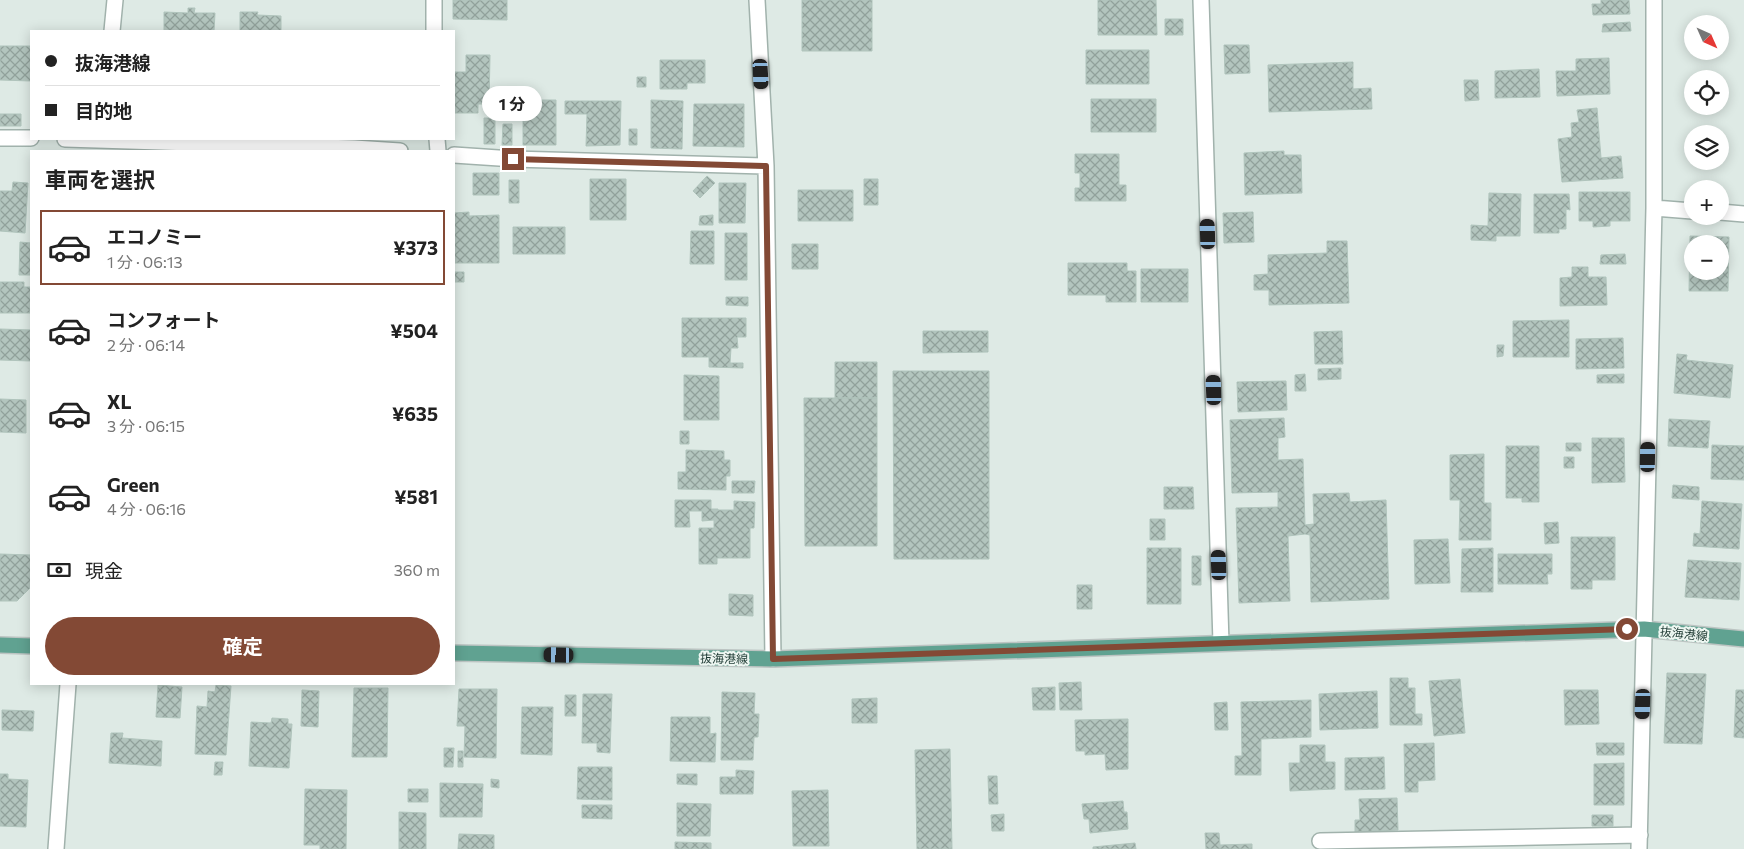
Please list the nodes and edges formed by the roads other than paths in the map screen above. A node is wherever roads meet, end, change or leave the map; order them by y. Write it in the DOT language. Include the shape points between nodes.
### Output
graph roads {
  1 [pos="115,0"];
  2 [pos="434,0"];
  3 [pos="757,0"];
  4 [pos="1201,0"];
  5 [pos="1654,0"];
  6 [pos="112,30"];
  7 [pos="434,30"];
  8 [pos="0,138"];
  9 [pos="30,138"];
  10 [pos="129,140"];
  11 [pos="385,150"];
  12 [pos="455,155"];
  13 [pos="766,166"];
  14 [pos="1654,208"];
  15 [pos="1684,210"];
  16 [pos="1729,213"];
  17 [pos="1744,214"];
  18 [pos="1644,629"];
  19 [pos="1744,639"];
  20 [pos="1222,643"];
  21 [pos="0,645"];
  22 [pos="30,646"];
  23 [pos="455,653"];
  24 [pos="773,659"];
  25 [pos="68,685"];
  26 [pos="1320,841"];
  27 [pos="1640,842"];
  28 [pos="56,849"];
  1 -- 6 [label="street"];
  2 -- 7 [label="street"];
  3 -- 13 [label="street"];
  4 -- 20 [label="street"];
  5 -- 14 [label="street"];
  8 -- 9 [label="street"];
  10 -- 11 [label="street"];
  12 -- 13 [label="street"];
  13 -- 24 [label="street"];
  14 -- 15 [label="street"];
  14 -- 18 [label="street"];
  16 -- 17 [label="street"];
  18 -- 19 [label="main road, 抜海港線"];
  18 -- 20 [label="main road, 抜海港線"];
  18 -- 27 [label="street"];
  20 -- 24 [label="main road, 抜海港線"];
  21 -- 22 [label="main road"];
  23 -- 24 [label="main road, 抜海港線"];
  25 -- 28 [label="street"];
  26 -- 27 [label="street"];
}
